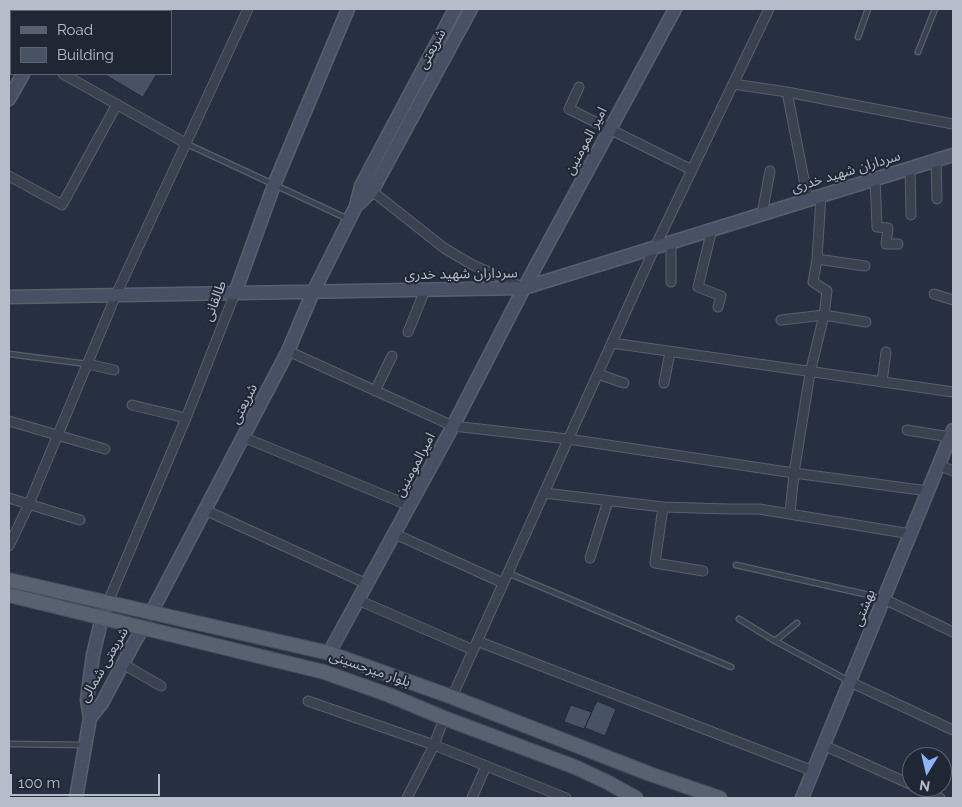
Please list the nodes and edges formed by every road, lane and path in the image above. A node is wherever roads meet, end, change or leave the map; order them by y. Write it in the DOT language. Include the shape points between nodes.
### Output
graph roads {
  1 [pos="248,9"];
  2 [pos="348,9"];
  3 [pos="455,9"];
  4 [pos="471,9"];
  5 [pos="675,9"];
  6 [pos="770,9"];
  7 [pos="868,9"];
  8 [pos="935,9"];
  9 [pos="858,37"];
  10 [pos="918,52"];
  11 [pos="22,75"];
  12 [pos="65,75"];
  13 [pos="733,84"];
  14 [pos="579,87"];
  15 [pos="787,92"];
  16 [pos="9,99"];
  17 [pos="117,104"];
  18 [pos="953,124"];
  19 [pos="610,129"];
  20 [pos="187,144"];
  21 [pos="953,154"];
  22 [pos="936,160"];
  23 [pos="910,168"];
  24 [pos="692,170"];
  25 [pos="770,171"];
  26 [pos="9,176"];
  27 [pos="875,179"];
  28 [pos="274,185"];
  29 [pos="372,191"];
  30 [pos="821,196"];
  31 [pos="937,199"];
  32 [pos="808,200"];
  33 [pos="356,206"];
  34 [pos="762,214"];
  35 [pos="911,215"];
  36 [pos="348,219"];
  37 [pos="712,229"];
  38 [pos="671,242"];
  39 [pos="898,244"];
  40 [pos="655,247"];
  41 [pos="817,259"];
  42 [pos="865,266"];
  43 [pos="671,282"];
  44 [pos="524,288"];
  45 [pos="425,290"];
  46 [pos="313,292"];
  47 [pos="235,293"];
  48 [pos="934,294"];
  49 [pos="116,296"];
  50 [pos="9,298"];
  51 [pos="953,300"];
  52 [pos="718,307"];
  53 [pos="824,315"];
  54 [pos="781,320"];
  55 [pos="866,322"];
  56 [pos="408,332"];
  57 [pos="612,343"];
  58 [pos="288,351"];
  59 [pos="670,352"];
  60 [pos="886,352"];
  61 [pos="9,354"];
  62 [pos="392,356"];
  63 [pos="88,364"];
  64 [pos="114,370"];
  65 [pos="810,373"];
  66 [pos="598,374"];
  67 [pos="882,382"];
  68 [pos="624,383"];
  69 [pos="664,383"];
  70 [pos="375,391"];
  71 [pos="953,392"];
  72 [pos="132,405"];
  73 [pos="186,418"];
  74 [pos="9,421"];
  75 [pos="453,426"];
  76 [pos="907,430"];
  77 [pos="952,434"];
  78 [pos="58,435"];
  79 [pos="243,437"];
  80 [pos="568,439"];
  81 [pos="105,449"];
  82 [pos="939,465"];
  83 [pos="953,471"];
  84 [pos="794,473"];
  85 [pos="928,491"];
  86 [pos="544,492"];
  87 [pos="9,498"];
  88 [pos="608,501"];
  89 [pos="29,504"];
  90 [pos="410,506"];
  91 [pos="663,507"];
  92 [pos="205,510"];
  93 [pos="790,513"];
  94 [pos="80,520"];
  95 [pos="395,534"];
  96 [pos="910,534"];
  97 [pos="9,546"];
  98 [pos="590,558"];
  99 [pos="736,565"];
  100 [pos="703,570"];
  101 [pos="508,573"];
  102 [pos="9,580"];
  103 [pos="503,583"];
  104 [pos="367,584"];
  105 [pos="9,585"];
  106 [pos="9,591"];
  107 [pos="71,594"];
  108 [pos="9,595"];
  109 [pos="884,599"];
  110 [pos="358,600"];
  111 [pos="108,602"];
  112 [pos="68,610"];
  113 [pos="151,613"];
  114 [pos="102,617"];
  115 [pos="739,619"];
  116 [pos="796,624"];
  117 [pos="143,628"];
  118 [pos="953,632"];
  119 [pos="775,641"];
  120 [pos="475,646"];
  121 [pos="329,654"];
  122 [pos="123,664"];
  123 [pos="731,668"];
  124 [pos="850,682"];
  125 [pos="162,686"];
  126 [pos="452,697"];
  127 [pos="308,701"];
  128 [pos="90,718"];
  129 [pos="444,718"];
  130 [pos="953,730"];
  131 [pos="9,744"];
  132 [pos="85,745"];
  133 [pos="434,745"];
  134 [pos="824,745"];
  135 [pos="486,766"];
  136 [pos="813,771"];
  137 [pos="902,781"];
  138 [pos="555,796"];
  139 [pos="76,798"];
  140 [pos="407,798"];
  141 [pos="472,798"];
  142 [pos="566,798"];
  143 [pos="636,798"];
  144 [pos="720,798"];
  145 [pos="802,798"];
  1 -- 20 [label="street"];
  2 -- 28 [label="street, طالقانی"];
  3 -- 33 [label="street, شریعتی" via="360,186"];
  4 -- 29 [label="street, شریعتی"];
  5 -- 19 [label="street, امیر المومنین"];
  6 -- 13 [label="street"];
  7 -- 9 [label="lane"];
  8 -- 10 [label="lane"];
  11 -- 16 [label="street"];
  12 -- 17 [label="street"];
  13 -- 15 [label="street"];
  13 -- 24 [label="street"];
  14 -- 19 [label="street" via="569,110"];
  15 -- 18 [label="street"];
  15 -- 32 [label="street"];
  17 -- 20 [label="street"];
  17 -- 26 [label="street" via="62,205"];
  19 -- 24 [label="street"];
  19 -- 44 [label="street, امیر المومنین"];
  20 -- 28 [label="lane"];
  20 -- 49 [label="street"];
  21 -- 22 [label="street, سرداران شهید خدری"];
  22 -- 23 [label="street, سرداران شهید خدری"];
  22 -- 31 [label="street"];
  23 -- 27 [label="street, سرداران شهید خدری"];
  23 -- 35 [label="street"];
  24 -- 40 [label="street"];
  25 -- 34 [label="street"];
  27 -- 30 [label="street, سرداران شهید خدری"];
  27 -- 39 [label="street" via="877,227 888,228 886,244"];
  28 -- 36 [label="lane"];
  28 -- 47 [label="street, طالقانی"];
  29 -- 33 [label="street, شریعتی"];
  29 -- 44 [label="street" via="444,248"];
  30 -- 32 [label="street, سرداران شهید خدری"];
  30 -- 41 [label="street"];
  32 -- 34 [label="street, سرداران شهید خدری"];
  33 -- 36 [label="street, شریعتی"];
  34 -- 37 [label="street, سرداران شهید خدری"];
  36 -- 46 [label="street, شریعتی"];
  37 -- 38 [label="street, سرداران شهید خدری"];
  37 -- 52 [label="street" via="698,287 721,296"];
  38 -- 40 [label="street, سرداران شهید خدری"];
  38 -- 43 [label="street"];
  40 -- 44 [label="street, سرداران شهید خدری"];
  40 -- 57 [label="street"];
  41 -- 42 [label="street"];
  41 -- 53 [label="street" via="813,282 827,291"];
  44 -- 45 [label="street, سرداران شهید خدری"];
  44 -- 75 [label="street, امیرالمومنین"];
  45 -- 46 [label="street, سرداران شهید خدری"];
  45 -- 56 [label="street"];
  46 -- 47 [label="street, سرداران شهید خدری"];
  46 -- 58 [label="street, شریعتی"];
  47 -- 49 [label="street, سرداران شهید خدری"];
  47 -- 73 [label="street, طالقانی"];
  48 -- 51 [label="street"];
  49 -- 50 [label="street, سرداران شهید خدری"];
  49 -- 63 [label="street"];
  53 -- 54 [label="street"];
  53 -- 55 [label="street"];
  53 -- 65 [label="street"];
  57 -- 59 [label="street"];
  57 -- 66 [label="street"];
  58 -- 70 [label="street"];
  58 -- 79 [label="street, شریعتی"];
  59 -- 65 [label="street"];
  59 -- 69 [label="street"];
  60 -- 67 [label="street"];
  61 -- 63 [label="lane"];
  62 -- 70 [label="street"];
  63 -- 64 [label="street"];
  63 -- 78 [label="street"];
  65 -- 67 [label="street"];
  65 -- 84 [label="street"];
  66 -- 68 [label="street"];
  66 -- 80 [label="street"];
  67 -- 71 [label="street"];
  70 -- 75 [label="street"];
  72 -- 73 [label="street"];
  73 -- 111 [label="street, طالقانی"];
  74 -- 78 [label="street"];
  75 -- 80 [label="street"];
  75 -- 90 [label="street, امیرالمومنین"];
  76 -- 77 [label="street"];
  77 -- 82 [label="street, بهشتی"];
  78 -- 81 [label="street"];
  78 -- 89 [label="street"];
  79 -- 90 [label="street"];
  79 -- 92 [label="street, شریعتی"];
  80 -- 84 [label="street"];
  80 -- 86 [label="street"];
  82 -- 83 [label="street"];
  82 -- 85 [label="street, بهشتی"];
  84 -- 85 [label="street"];
  84 -- 93 [label="street"];
  85 -- 96 [label="street, بهشتی"];
  86 -- 88 [label="street"];
  86 -- 101 [label="street"];
  87 -- 89 [label="street"];
  88 -- 91 [label="street"];
  88 -- 98 [label="street"];
  89 -- 94 [label="street"];
  89 -- 97 [label="street"];
  90 -- 95 [label="street, امیرالمومنین"];
  91 -- 93 [label="street" via="759,508"];
  91 -- 100 [label="street" via="655,563"];
  92 -- 104 [label="street"];
  92 -- 113 [label="street, شریعتی"];
  93 -- 96 [label="street"];
  95 -- 103 [label="street"];
  95 -- 104 [label="street, امیرالمومنین"];
  96 -- 109 [label="street, بهشتی"];
  99 -- 109 [label="lane"];
  101 -- 103 [label="street"];
  101 -- 123 [label="lane"];
  102 -- 107 [label="main road, بلوار میرحسینی"];
  103 -- 120 [label="street"];
  104 -- 110 [label="street, امیرالمومنین"];
  105 -- 107 [label="main road" via="61,596"];
  106 -- 112 [label="main road" via="58,603"];
  107 -- 111 [label="main road, بلوار میرحسینی"];
  108 -- 112 [label="main road, بلوار میرحسینی"];
  109 -- 118 [label="street"];
  109 -- 124 [label="street, بهشتی"];
  110 -- 120 [label="street"];
  110 -- 121 [label="street, امیرالمومنین"];
  111 -- 113 [label="main road, بلوار میرحسینی"];
  111 -- 114 [label="street, شریعتی شمالی"];
  112 -- 114 [label="main road, بلوار میرحسینی"];
  113 -- 121 [label="main road, بلوار میرحسینی"];
  114 -- 117 [label="main road, بلوار میرحسینی"];
  114 -- 128 [label="street, شریعتی شمالی" via="87,700"];
  115 -- 119 [label="lane"];
  116 -- 119 [label="lane"];
  117 -- 122 [label="street, شریعتی شمالی"];
  117 -- 129 [label="main road, بلوار میرحسینی" via="324,672"];
  119 -- 124 [label="lane"];
  120 -- 126 [label="street"];
  120 -- 136 [label="street"];
  121 -- 126 [label="main road, بلوار میرحسینی"];
  122 -- 125 [label="street"];
  122 -- 128 [label="street, شریعتی شمالی"];
  124 -- 130 [label="street"];
  124 -- 134 [label="street, بهشتی"];
  126 -- 144 [label="main road, بلوار میرحسینی"];
  127 -- 133 [label="street"];
  128 -- 132 [label="street, شریعتی شمالی"];
  129 -- 133 [label="street"];
  129 -- 143 [label="main road, بلوار میرحسینی" via="576,768"];
  131 -- 132 [label="lane"];
  132 -- 139 [label="street, شریعتی شمالی"];
  133 -- 135 [label="street"];
  133 -- 140 [label="street"];
  134 -- 136 [label="street, بهشتی"];
  134 -- 137 [label="street"];
  135 -- 138 [label="street"];
  135 -- 141 [label="street"];
  136 -- 145 [label="street, بهشتی"];
  138 -- 142 [label="street"];
}
